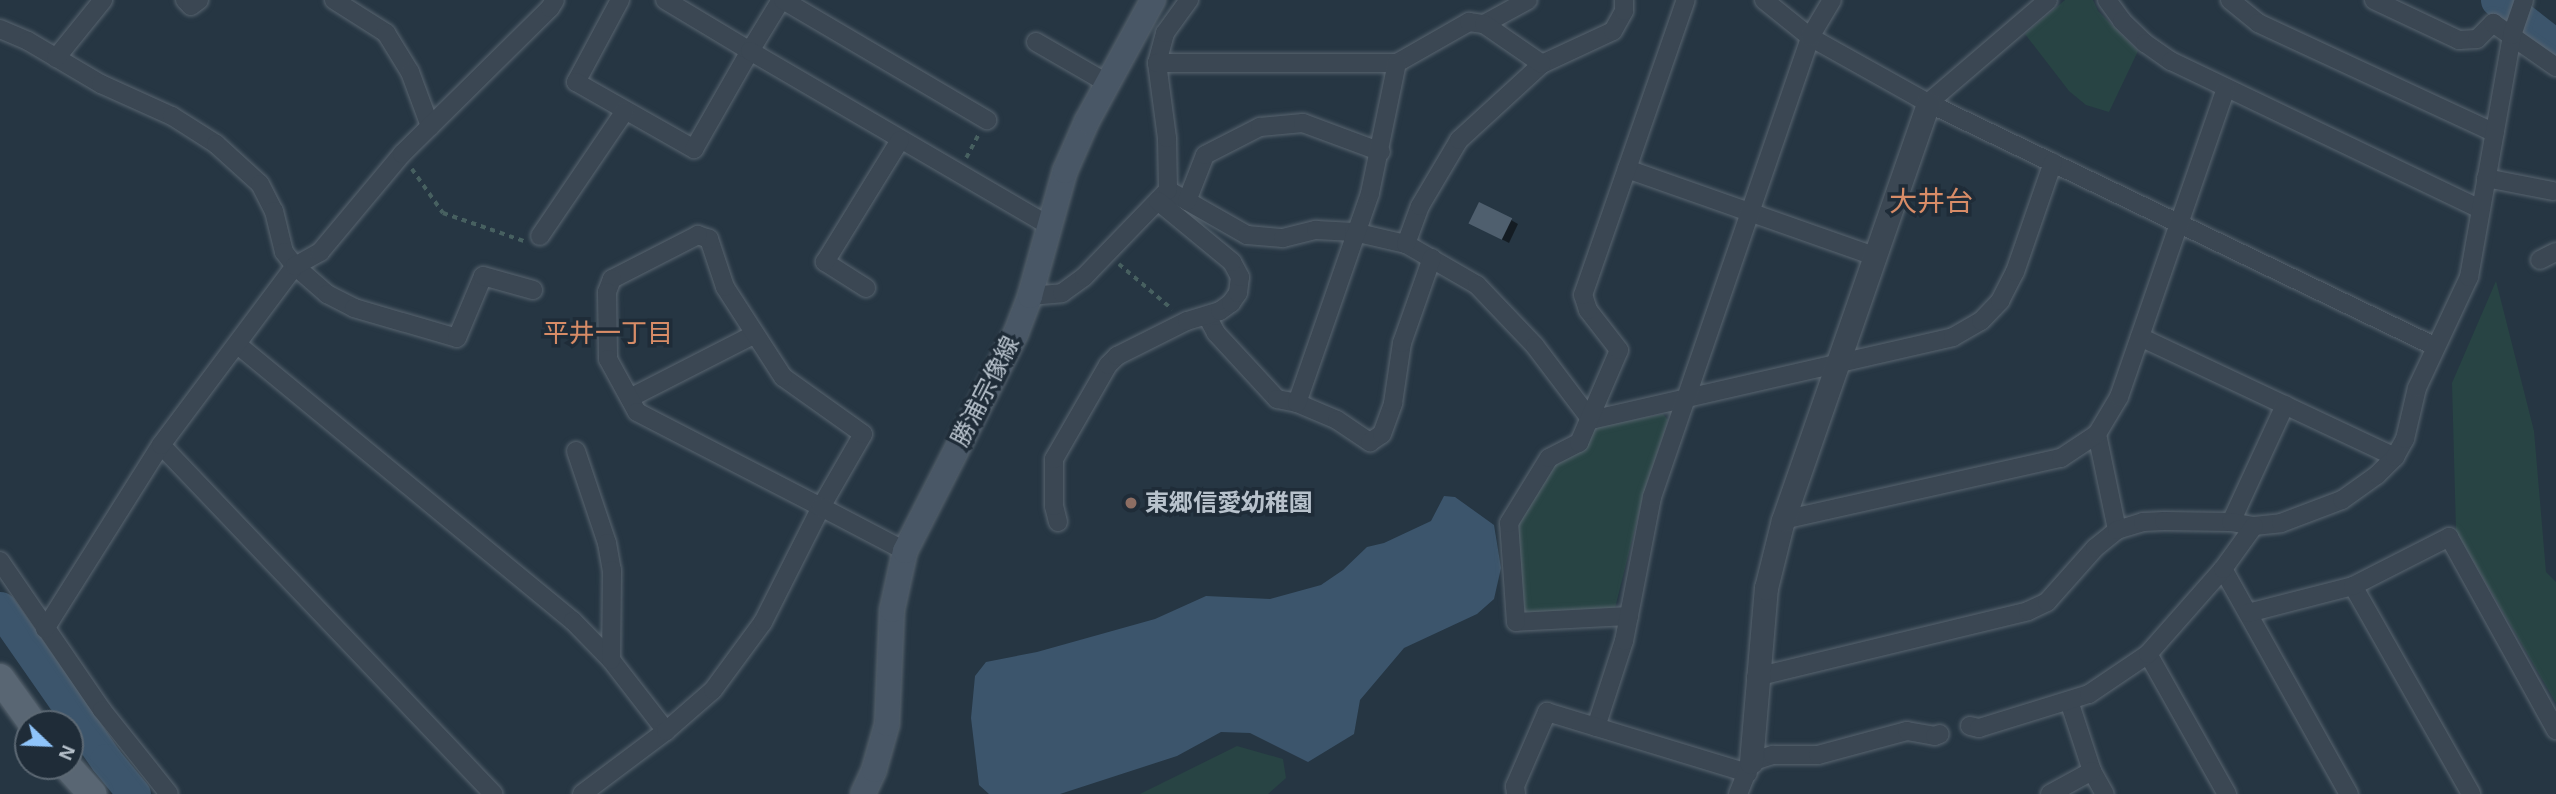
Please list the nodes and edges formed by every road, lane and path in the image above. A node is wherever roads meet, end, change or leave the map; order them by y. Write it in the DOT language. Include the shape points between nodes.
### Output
graph roads {
  1 [pos="103,0"];
  2 [pos="185,0"];
  3 [pos="199,0"];
  4 [pos="334,0"];
  5 [pos="555,0"];
  6 [pos="620,0"];
  7 [pos="665,0"];
  8 [pos="782,0"];
  9 [pos="1153,0"];
  10 [pos="1189,0"];
  11 [pos="1528,0"];
  12 [pos="1625,0"];
  13 [pos="1686,0"];
  14 [pos="1764,0"];
  15 [pos="1832,0"];
  16 [pos="2048,0"];
  17 [pos="2107,0"];
  18 [pos="2230,0"];
  19 [pos="2374,0"];
  20 [pos="2524,0"];
  21 [pos="1485,24"];
  22 [pos="0,29"];
  23 [pos="2512,35"];
  24 [pos="1810,37"];
  25 [pos="1036,42"];
  26 [pos="750,51"];
  27 [pos="56,58"];
  28 [pos="1157,63"];
  29 [pos="1397,63"];
  30 [pos="1542,64"];
  31 [pos="2556,68"];
  32 [pos="1107,83"];
  33 [pos="2226,88"];
  34 [pos="1928,103"];
  35 [pos="625,111"];
  36 [pos="987,120"];
  37 [pos="430,126"];
  38 [pos="2495,133"];
  39 [pos="900,141"];
  40 [pos="1381,152"];
  41 [pos="402,154"];
  42 [pos="2053,162"];
  43 [pos="1627,169"];
  44 [pos="958,172"];
  45 [pos="2486,178"];
  46 [pos="2553,191"];
  47 [pos="1163,195"];
  48 [pos="1187,201"];
  49 [pos="2480,209"];
  50 [pos="1749,211"];
  51 [pos="2179,222"];
  52 [pos="1049,226"];
  53 [pos="1354,232"];
  54 [pos="540,236"];
  55 [pos="1406,244"];
  56 [pos="1108,254"];
  57 [pos="1874,256"];
  58 [pos="1432,258"];
  59 [pos="295,267"];
  60 [pos="866,288"];
  61 [pos="533,290"];
  62 [pos="1030,296"];
  63 [pos="1207,316"];
  64 [pos="1187,321"];
  65 [pos="755,334"];
  66 [pos="2140,337"];
  67 [pos="238,345"];
  68 [pos="2434,346"];
  69 [pos="1836,365"];
  70 [pos="630,398"];
  71 [pos="1684,399"];
  72 [pos="1297,403"];
  73 [pos="2285,405"];
  74 [pos="1591,420"];
  75 [pos="2097,434"];
  76 [pos="161,445"];
  77 [pos="576,451"];
  78 [pos="2395,457"];
  79 [pos="821,507"];
  80 [pos="1783,520"];
  81 [pos="1058,522"];
  82 [pos="2231,522"];
  83 [pos="2254,526"];
  84 [pos="2117,530"];
  85 [pos="905,551"];
  86 [pos="0,561"];
  87 [pos="2222,569"];
  88 [pos="2353,586"];
  89 [pos="2248,613"];
  90 [pos="1629,616"];
  91 [pos="46,629"];
  92 [pos="2148,654"];
  93 [pos="611,660"];
  94 [pos="1756,677"];
  95 [pos="0,678"];
  96 [pos="2069,701"];
  97 [pos="23,710"];
  98 [pos="1970,726"];
  99 [pos="1596,727"];
  100 [pos="2556,730"];
  101 [pos="666,731"];
  102 [pos="1940,734"];
  103 [pos="2092,771"];
  104 [pos="80,780"];
  105 [pos="1746,782"];
  106 [pos="92,794"];
  107 [pos="169,794"];
  108 [pos="493,794"];
  109 [pos="582,794"];
  110 [pos="863,794"];
  111 [pos="1516,794"];
  112 [pos="2050,794"];
  113 [pos="2105,794"];
  114 [pos="2227,794"];
  115 [pos="2349,794"];
  116 [pos="2471,794"];
  1 -- 27 [label="street"];
  2 -- 3 [label="street" via="191,6"];
  4 -- 37 [label="street" via="386,33 410,72"];
  5 -- 37 [label="street"];
  6 -- 35 [label="street" via="576,82"];
  7 -- 26 [label="street"];
  8 -- 26 [label="street"];
  8 -- 36 [label="street"];
  9 -- 32 [label="main road, 勝浦宗像線"];
  10 -- 28 [label="street" via="1165,33"];
  11 -- 21 [label="street"];
  12 -- 30 [label="street" via="1613,31"];
  13 -- 43 [label="street"];
  14 -- 24 [label="street"];
  15 -- 24 [label="street"];
  16 -- 34 [label="street"];
  17 -- 33 [label="street" via="2145,43"];
  18 -- 38 [label="street" via="2258,23"];
  19 -- 23 [label="street" via="2459,40 2477,39 2493,23"];
  20 -- 23 [label="street"];
  21 -- 29 [label="street" via="1469,22"];
  21 -- 30 [label="street"];
  22 -- 27 [label="street"];
  23 -- 31 [label="street"];
  23 -- 38 [label="street"];
  24 -- 34 [label="street"];
  24 -- 50 [label="street"];
  25 -- 32 [label="street"];
  26 -- 35 [label="street" via="694,149"];
  26 -- 39 [label="street"];
  27 -- 59 [label="street" via="172,116 241,164 265,193 284,252"];
  28 -- 29 [label="street"];
  28 -- 47 [label="street" via="1167,138"];
  29 -- 40 [label="street"];
  30 -- 55 [label="street" via="1459,140 1420,206"];
  32 -- 52 [label="main road, 勝浦宗像線" via="1065,171"];
  33 -- 49 [label="street"];
  33 -- 51 [label="street"];
  34 -- 42 [label="street"];
  34 -- 57 [label="street"];
  35 -- 54 [label="street"];
  36 -- 44 [label="path"];
  37 -- 41 [label="street"];
  38 -- 45 [label="street"];
  39 -- 44 [label="street"];
  39 -- 60 [label="street" via="825,262"];
  40 -- 48 [label="street" via="1303,123 1261,127 1205,155"];
  40 -- 53 [label="street"];
  41 -- 54 [label="path" via="443,213 524,241"];
  41 -- 59 [label="street" via="320,252"];
  42 -- 51 [label="street"];
  42 -- 69 [label="street" via="2015,272 2000,301 1981,321 1953,337"];
  43 -- 50 [label="street"];
  43 -- 74 [label="street" via="1583,295 1588,310 1619,350"];
  44 -- 52 [label="street"];
  45 -- 46 [label="street"];
  45 -- 49 [label="street"];
  47 -- 48 [label="street"];
  47 -- 56 [label="street"];
  47 -- 63 [label="street" via="1233,262 1240,277 1231,303"];
  48 -- 53 [label="street" via="1247,235 1283,238 1316,230"];
  49 -- 68 [label="street" via="2469,277"];
  50 -- 57 [label="street"];
  50 -- 71 [label="street"];
  51 -- 66 [label="street"];
  51 -- 68 [label="street"];
  52 -- 62 [label="main road, 勝浦宗像線"];
  53 -- 55 [label="street"];
  53 -- 72 [label="street"];
  55 -- 58 [label="street"];
  56 -- 62 [label="street" via="1062,293"];
  56 -- 64 [label="path"];
  57 -- 69 [label="street"];
  58 -- 72 [label="street" via="1402,342 1394,403 1382,434 1370,442 1337,420"];
  58 -- 74 [label="street" via="1477,285 1498,306"];
  59 -- 61 [label="street" via="327,294 354,308 457,338 483,276"];
  59 -- 67 [label="street"];
  62 -- 85 [label="main road, 勝浦宗像線" via="999,370"];
  63 -- 64 [label="street"];
  63 -- 72 [label="street" via="1216,333 1277,399"];
  64 -- 81 [label="street" via="1117,356 1101,375 1054,459"];
  65 -- 70 [label="street"];
  65 -- 70 [label="street" via="725,287 709,239 698,235 612,279 607,292 608,359"];
  65 -- 79 [label="street" via="783,377 863,434"];
  66 -- 73 [label="street"];
  66 -- 75 [label="street" via="2119,397"];
  67 -- 76 [label="street"];
  67 -- 93 [label="street" via="563,612"];
  68 -- 78 [label="street"];
  69 -- 71 [label="street"];
  69 -- 80 [label="street"];
  70 -- 79 [label="street" via="637,412"];
  71 -- 74 [label="street"];
  71 -- 90 [label="street" via="1652,497"];
  73 -- 78 [label="street"];
  73 -- 82 [label="street"];
  74 -- 90 [label="street" via="1579,443 1549,458 1508,523 1516,622"];
  75 -- 80 [label="street" via="2061,458"];
  75 -- 84 [label="street"];
  76 -- 91 [label="street"];
  76 -- 108 [label="street"];
  77 -- 93 [label="street" via="612,570"];
  78 -- 83 [label="street" via="2342,499 2281,523"];
  79 -- 85 [label="street"];
  79 -- 101 [label="street" via="763,622 713,690"];
  80 -- 94 [label="street" via="1766,588"];
  82 -- 83 [label="street"];
  82 -- 84 [label="street" via="2143,522"];
  83 -- 87 [label="street"];
  84 -- 94 [label="street" via="2047,602 2028,611"];
  85 -- 110 [label="main road, 勝浦宗像線" via="892,610 887,724"];
  86 -- 91 [label="street"];
  87 -- 89 [label="street"];
  87 -- 92 [label="street"];
  88 -- 89 [label="street"];
  88 -- 100 [label="street" via="2449,537"];
  88 -- 116 [label="street"];
  89 -- 115 [label="street"];
  90 -- 99 [label="street"];
  91 -- 107 [label="street" via="102,710"];
  92 -- 96 [label="street" via="2090,694"];
  92 -- 114 [label="street"];
  93 -- 101 [label="street"];
  94 -- 105 [label="street"];
  95 -- 97 [label="main road"];
  96 -- 98 [label="street" via="1979,728"];
  96 -- 103 [label="street"];
  99 -- 105 [label="street"];
  99 -- 111 [label="street" via="1547,712 1515,786"];
  101 -- 109 [label="street"];
  102 -- 105 [label="street" via="1907,731 1818,755 1773,755"];
  103 -- 112 [label="street"];
  103 -- 113 [label="street"];
  104 -- 106 [label="main road"];
}
